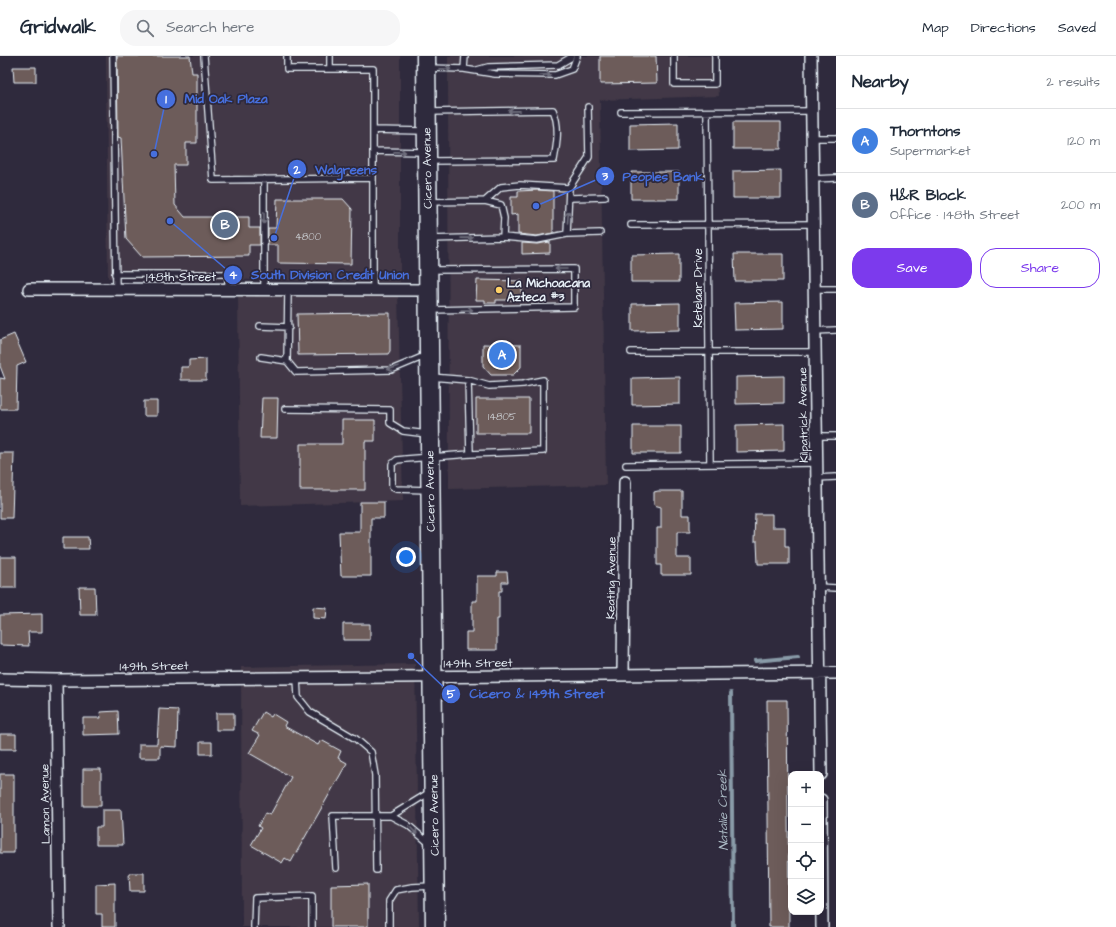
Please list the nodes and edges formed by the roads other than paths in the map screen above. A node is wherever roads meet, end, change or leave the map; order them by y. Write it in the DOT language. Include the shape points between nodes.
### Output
graph roads {
  1 [pos="113,56"];
  2 [pos="204,56"];
  3 [pos="287,56"];
  4 [pos="330,56"];
  5 [pos="465,56"];
  6 [pos="571,56"];
  7 [pos="577,56"];
  8 [pos="674,56"];
  9 [pos="715,56"];
  10 [pos="811,56"];
  11 [pos="426,62"];
  12 [pos="330,69"];
  13 [pos="464,69"];
  14 [pos="475,71"];
  15 [pos="588,107"];
  16 [pos="812,111"];
  17 [pos="426,112"];
  18 [pos="621,112"];
  19 [pos="707,112"];
  20 [pos="373,130"];
  21 [pos="426,131"];
  22 [pos="812,138"];
  23 [pos="836,138"];
  24 [pos="373,151"];
  25 [pos="427,156"];
  26 [pos="373,178"];
  27 [pos="813,178"];
  28 [pos="836,178"];
  29 [pos="264,179"];
  30 [pos="569,188"];
  31 [pos="605,197"];
  32 [pos="570,198"];
  33 [pos="485,201"];
  34 [pos="427,202"];
  35 [pos="814,224"];
  36 [pos="631,225"];
  37 [pos="708,225"];
  38 [pos="600,233"];
  39 [pos="567,234"];
  40 [pos="503,237"];
  41 [pos="428,239"];
  42 [pos="428,270"];
  43 [pos="115,274"];
  44 [pos="29,289"];
  45 [pos="116,289"];
  46 [pos="814,289"];
  47 [pos="836,289"];
  48 [pos="228,290"];
  49 [pos="264,290"];
  50 [pos="288,290"];
  51 [pos="373,290"];
  52 [pos="428,290"];
  53 [pos="428,310"];
  54 [pos="260,326"];
  55 [pos="289,327"];
  56 [pos="836,330"];
  57 [pos="815,331"];
  58 [pos="631,352"];
  59 [pos="709,352"];
  60 [pos="815,352"];
  61 [pos="429,354"];
  62 [pos="261,357"];
  63 [pos="287,361"];
  64 [pos="429,377"];
  65 [pos="468,380"];
  66 [pos="285,409"];
  67 [pos="430,435"];
  68 [pos="816,436"];
  69 [pos="836,436"];
  70 [pos="470,454"];
  71 [pos="430,458"];
  72 [pos="817,463"];
  73 [pos="710,464"];
  74 [pos="626,465"];
  75 [pos="817,478"];
  76 [pos="836,478"];
  77 [pos="625,482"];
  78 [pos="430,490"];
  79 [pos="818,588"];
  80 [pos="836,588"];
  81 [pos="820,673"];
  82 [pos="836,673"];
  83 [pos="623,674"];
  84 [pos="432,676"];
  85 [pos="297,678"];
  86 [pos="0,679"];
  87 [pos="56,680"];
  88 [pos="821,771"];
  89 [pos="434,790"];
  90 [pos="821,807"];
  91 [pos="375,816"];
  92 [pos="391,816"];
  93 [pos="434,847"];
  94 [pos="336,868"];
  95 [pos="376,870"];
  96 [pos="434,886"];
  97 [pos="60,927"];
  98 [pos="254,927"];
  99 [pos="312,927"];
  100 [pos="389,927"];
  101 [pos="435,927"];
  102 [pos="822,927"];
  1 -- 43 [label="lane"];
  2 -- 29 [label="lane" via="212,180"];
  3 -- 12 [label="lane" via="287,69"];
  4 -- 12 [label="lane"];
  5 -- 13 [label="lane"];
  6 -- 14 [label="lane" via="558,65 488,67"];
  14 -- 7 [label="lane, one-way" via="555,75 572,69"];
  8 -- 9 [label="lane" via="674,84 715,84"];
  10 -- 16 [label="street, Kilpatrick Avenue"];
  11 -- 13 [label="lane, one-way"];
  11 -- 17 [label="main road, Cicero Avenue"];
  12 -- 20 [label="lane" via="373,69"];
  13 -- 14 [label="lane"];
  15 -- 30 [label="lane" via="589,157"];
  16 -- 19 [label="lane"];
  16 -- 22 [label="street, Kilpatrick Avenue"];
  17 -- 21 [label="main road, Cicero Avenue"];
  25 -- 17 [label="lane, one-way" via="554,160 557,119 553,110"];
  18 -- 19 [label="lane"];
  19 -- 37 [label="lane, Ketelaar Drive"];
  20 -- 21 [label="lane"];
  20 -- 24 [label="lane"];
  21 -- 25 [label="main road, Cicero Avenue"];
  22 -- 23 [label="lane"];
  22 -- 27 [label="street, Kilpatrick Avenue"];
  24 -- 25 [label="lane, one-way"];
  24 -- 26 [label="lane"];
  25 -- 34 [label="main road, Cicero Avenue"];
  26 -- 29 [label="lane"];
  26 -- 51 [label="lane"];
  27 -- 28 [label="lane"];
  27 -- 35 [label="street, Kilpatrick Avenue"];
  29 -- 49 [label="lane, one-way"];
  30 -- 32 [label="lane"];
  30 -- 33 [label="lane" via="520,185 501,187"];
  31 -- 32 [label="lane"];
  39 -- 32 [label="lane, one-way"];
  33 -- 34 [label="lane"];
  33 -- 40 [label="lane" via="501,205 504,218"];
  34 -- 41 [label="main road, Cicero Avenue"];
  35 -- 37 [label="lane"];
  35 -- 46 [label="street, Kilpatrick Avenue"];
  36 -- 37 [label="lane"];
  37 -- 59 [label="lane, Ketelaar Drive"];
  38 -- 39 [label="lane"];
  39 -- 40 [label="lane" via="537,240"];
  41 -- 40 [label="lane, one-way"];
  41 -- 42 [label="main road, Cicero Avenue"];
  42 -- 52 [label="main road, Cicero Avenue"];
  53 -- 42 [label="lane, one-way" via="574,307 574,269"];
  43 -- 45 [label="lane"];
  43 -- 48 [label="lane" via="228,274"];
  44 -- 45 [label="street, 148th Street"];
  45 -- 48 [label="street, 148th Street"];
  46 -- 47 [label="lane"];
  46 -- 57 [label="street, Kilpatrick Avenue"];
  48 -- 49 [label="street, 148th Street"];
  49 -- 50 [label="street, 148th Street"];
  50 -- 51 [label="street, 148th Street"];
  50 -- 55 [label="lane"];
  51 -- 52 [label="street, 148th Street"];
  52 -- 53 [label="main road, Cicero Avenue"];
  53 -- 61 [label="main road, Cicero Avenue"];
  54 -- 55 [label="lane"];
  55 -- 63 [label="lane"];
  56 -- 57 [label="lane"];
  57 -- 60 [label="street, Kilpatrick Avenue"];
  58 -- 59 [label="lane"];
  59 -- 60 [label="lane"];
  59 -- 73 [label="lane, Ketelaar Drive"];
  60 -- 68 [label="street, Kilpatrick Avenue"];
  61 -- 63 [label="lane, one-way" via="391,370 296,372"];
  61 -- 64 [label="main road, Cicero Avenue"];
  62 -- 63 [label="lane"];
  64 -- 65 [label="lane"];
  64 -- 67 [label="main road, Cicero Avenue"];
  65 -- 70 [label="lane"];
  65 -- 70 [label="lane" via="489,386 543,380 543,451"];
  66 -- 67 [label="lane" via="390,410 390,423 403,431"];
  67 -- 71 [label="main road, Cicero Avenue"];
  68 -- 69 [label="lane"];
  68 -- 72 [label="street, Kilpatrick Avenue"];
  70 -- 71 [label="lane"];
  71 -- 78 [label="main road, Cicero Avenue"];
  71 -- 78 [label="lane" via="397,460 392,464 392,487"];
  72 -- 73 [label="lane"];
  72 -- 75 [label="street, Kilpatrick Avenue"];
  73 -- 74 [label="lane"];
  75 -- 76 [label="lane"];
  75 -- 79 [label="street, Kilpatrick Avenue"];
  77 -- 83 [label="street, Keating Avenue"];
  78 -- 84 [label="main road, Cicero Avenue"];
  79 -- 80 [label="lane"];
  79 -- 81 [label="street, Kilpatrick Avenue"];
  81 -- 82 [label="street, 149th Street"];
  81 -- 83 [label="street, 149th Street"];
  81 -- 88 [label="street, Kilpatrick Avenue"];
  83 -- 84 [label="street, 149th Street"];
  84 -- 85 [label="street, 149th Street"];
  84 -- 89 [label="main road, Cicero Avenue"];
  85 -- 87 [label="street, 149th Street"];
  85 -- 91 [label="lane" via="298,697 310,712 356,739 371,752 375,775"];
  86 -- 87 [label="street, 149th Street"];
  87 -- 97 [label="street, Lamon Avenue"];
  89 -- 92 [label="lane"];
  89 -- 93 [label="main road, Cicero Avenue"];
  90 -- 102 [label="street"];
  91 -- 92 [label="lane"];
  91 -- 94 [label="lane" via="333,816"];
  91 -- 95 [label="lane"];
  92 -- 93 [label="lane, one-way" via="408,825"];
  93 -- 96 [label="main road, Cicero Avenue"];
  96 -- 100 [label="lane" via="396,890 389,901"];
  96 -- 101 [label="main road, Cicero Avenue"];
  98 -- 99 [label="lane" via="255,898 312,896"];
}
